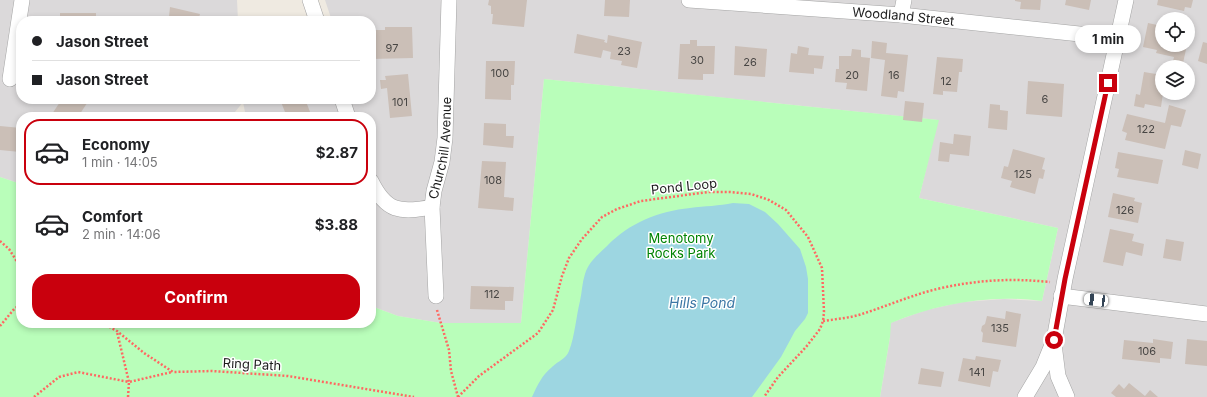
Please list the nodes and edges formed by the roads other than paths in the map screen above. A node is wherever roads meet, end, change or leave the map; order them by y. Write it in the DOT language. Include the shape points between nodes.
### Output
graph roads {
  1 [pos="22,0"];
  2 [pos="310,0"];
  3 [pos="448,0"];
  4 [pos="688,0"];
  5 [pos="904,0"];
  6 [pos="1126,0"];
  7 [pos="901,15"];
  8 [pos="20,16"];
  9 [pos="315,16"];
  10 [pos="1118,38"];
  11 [pos="16,40"];
  12 [pos="10,79"];
  13 [pos="376,188"];
  14 [pos="432,207"];
  15 [pos="1063,290"];
  16 [pos="436,296"];
  17 [pos="1207,314"];
  18 [pos="1054,340"];
  19 [pos="1025,397"];
  20 [pos="1067,397"];
  1 -- 8 [label="street"];
  2 -- 9 [label="street"];
  3 -- 14 [label="street, Churchill Avenue" via="445,138"];
  4 -- 7 [label="street, Woodland Street"];
  5 -- 7 [label="street"];
  6 -- 10 [label="street"];
  7 -- 10 [label="street, Woodland Street"];
  10 -- 15 [label="street"];
  11 -- 12 [label="street"];
  13 -- 14 [label="street" via="392,207 400,210"];
  14 -- 16 [label="street, Churchill Avenue"];
  15 -- 17 [label="street"];
  15 -- 18 [label="street"];
  18 -- 19 [label="street" via="1043,367"];
  18 -- 20 [label="street" via="1057,371"];
}
